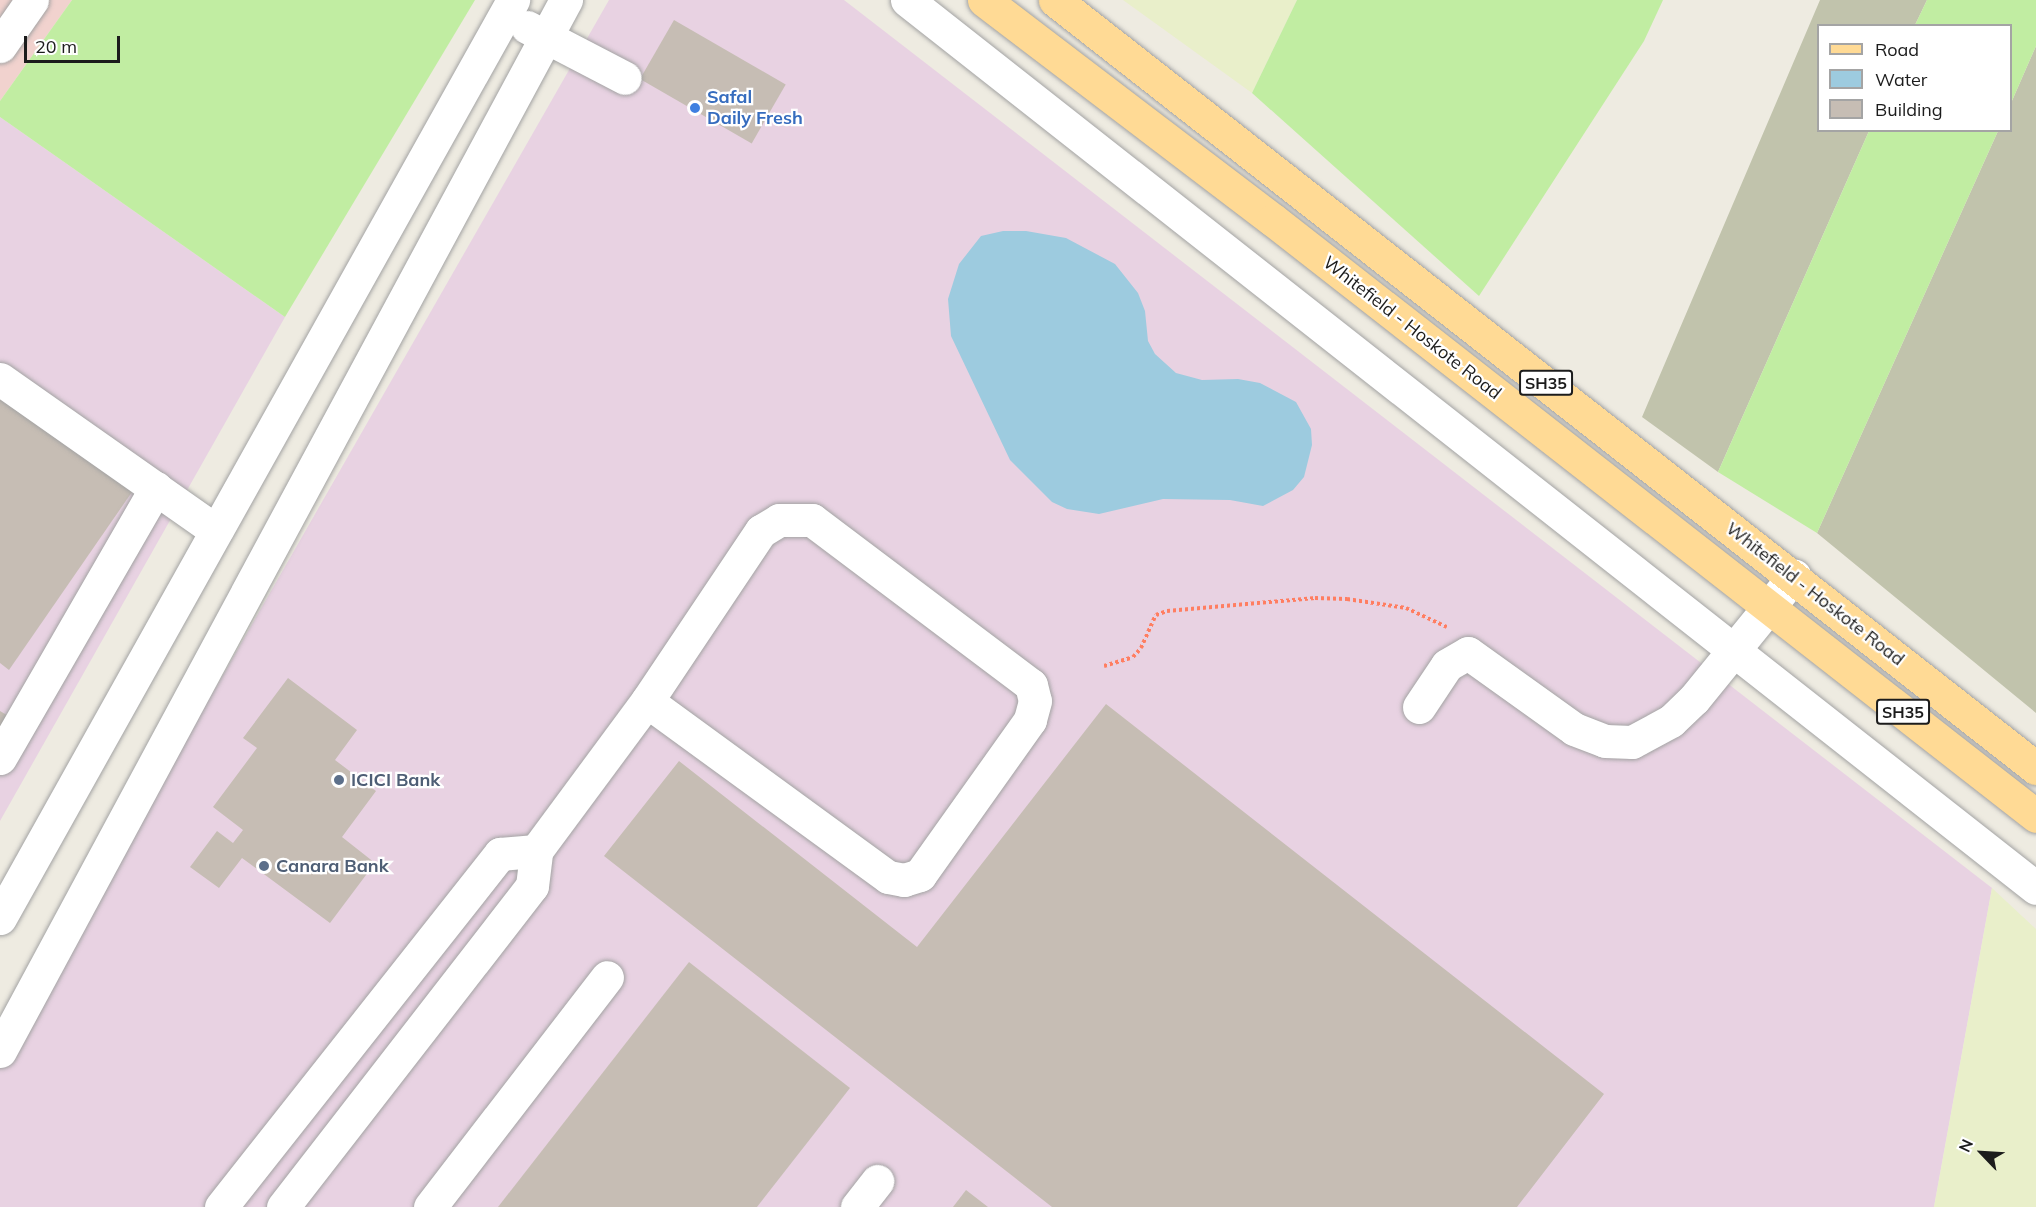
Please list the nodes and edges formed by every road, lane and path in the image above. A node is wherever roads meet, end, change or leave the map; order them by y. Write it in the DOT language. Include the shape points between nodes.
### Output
graph roads {
  1 [pos="32,0"];
  2 [pos="566,0"];
  3 [pos="907,0"];
  4 [pos="984,0"];
  5 [pos="1055,0"];
  6 [pos="508,8"];
  7 [pos="546,37"];
  8 [pos="0,46"];
  9 [pos="626,78"];
  10 [pos="0,379"];
  11 [pos="156,488"];
  12 [pos="216,531"];
  13 [pos="1794,576"];
  14 [pos="1769,607"];
  15 [pos="1733,650"];
  16 [pos="1468,653"];
  17 [pos="1104,666"];
  18 [pos="647,701"];
  19 [pos="1419,707"];
  20 [pos="0,759"];
  21 [pos="2036,768"];
  22 [pos="2036,816"];
  23 [pos="536,851"];
  24 [pos="2036,888"];
  25 [pos="0,918"];
  26 [pos="607,977"];
  27 [pos="0,1051"];
  28 [pos="877,1181"];
  29 [pos="221,1207"];
  30 [pos="283,1207"];
  31 [pos="430,1207"];
  32 [pos="857,1207"];
  1 -- 8 [label="street"];
  2 -- 7 [label="street"];
  3 -- 15 [label="street"];
  4 -- 14 [label="main road, Whitefield - Hoskote Road / SH35"];
  5 -- 13 [label="main road, Whitefield - Hoskote Road / SH35"];
  6 -- 7 [label="street"];
  6 -- 12 [label="street"];
  7 -- 9 [label="street"];
  7 -- 27 [label="street"];
  10 -- 11 [label="street"];
  11 -- 12 [label="street"];
  11 -- 20 [label="street"];
  12 -- 25 [label="street"];
  13 -- 14 [label="street"];
  13 -- 21 [label="main road, Whitefield - Hoskote Road / SH35"];
  14 -- 15 [label="street"];
  14 -- 22 [label="main road, Whitefield - Hoskote Road / SH35"];
  15 -- 16 [label="street" via="1671,721 1632,742 1605,741 1574,729"];
  15 -- 24 [label="street"];
  16 -- 17 [label="path" via="1445,625 1426,614 1376,602 1315,598 1167,611 1156,615 1142,648 1133,657"];
  16 -- 19 [label="street" via="1447,665"];
  18 -- 18 [label="street" via="888,877 904,880 920,875 1030,720 1035,701 1032,684 812,520 779,520 761,531"];
  18 -- 23 [label="street"];
  23 -- 29 [label="street" via="500,854"];
  23 -- 30 [label="street" via="532,886"];
  26 -- 31 [label="street"];
  28 -- 32 [label="street"];
}
